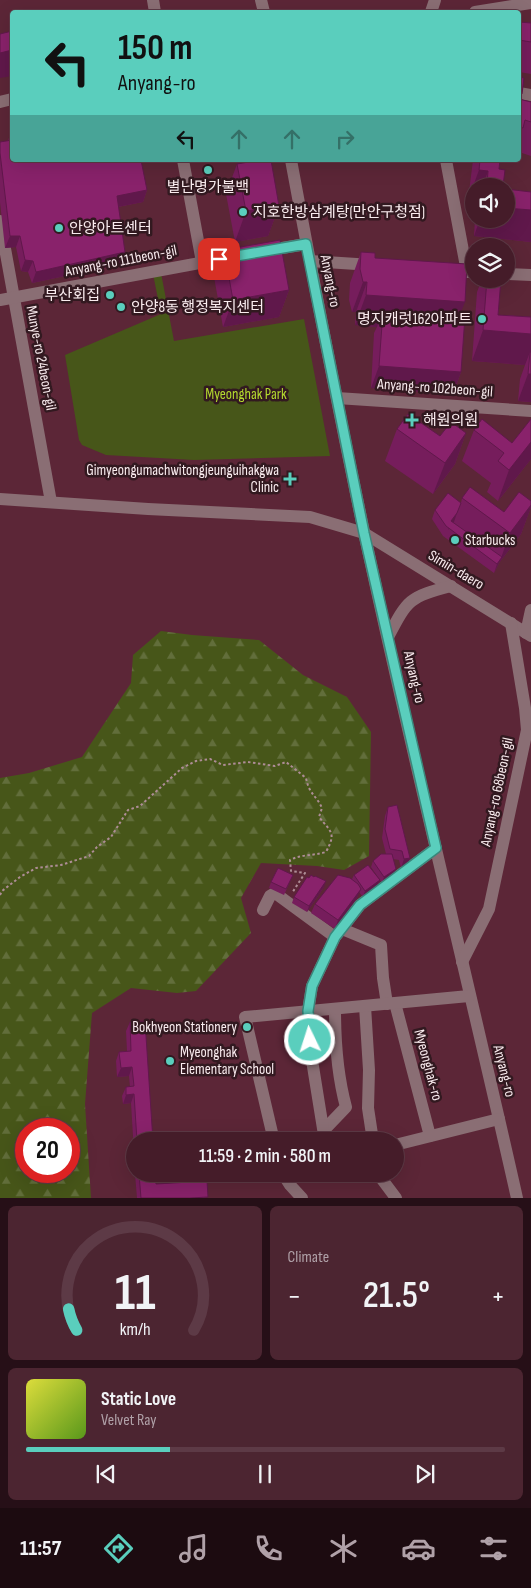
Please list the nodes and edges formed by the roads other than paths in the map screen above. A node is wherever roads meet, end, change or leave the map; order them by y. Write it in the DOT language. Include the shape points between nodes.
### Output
graph roads {
  1 [pos="531,3"];
  2 [pos="487,10"];
  3 [pos="183,162"];
  4 [pos="291,162"];
  5 [pos="446,162"];
  6 [pos="0,221"];
  7 [pos="306,244"];
  8 [pos="465,249"];
  9 [pos="310,261"];
  10 [pos="202,262"];
  11 [pos="388,266"];
  12 [pos="438,270"];
  13 [pos="465,272"];
  14 [pos="515,274"];
  15 [pos="531,275"];
  16 [pos="13,298"];
  17 [pos="0,300"];
  18 [pos="337,398"];
  19 [pos="531,410"];
  20 [pos="0,499"];
  21 [pos="51,502"];
  22 [pos="364,533"];
  23 [pos="451,586"];
  24 [pos="531,610"];
  25 [pos="511,623"];
  26 [pos="529,634"];
  27 [pos="388,637"];
  28 [pos="436,848"];
  29 [pos="263,910"];
  30 [pos="339,933"];
  31 [pos="462,962"];
  32 [pos="469,996"];
  33 [pos="391,1003"];
  34 [pos="365,1006"];
  35 [pos="335,1009"];
  36 [pos="308,1011"];
  37 [pos="499,1119"];
  38 [pos="272,1132"];
  39 [pos="324,1132"];
  40 [pos="327,1132"];
  41 [pos="372,1132"];
  42 [pos="430,1136"];
  43 [pos="404,1143"];
  44 [pos="288,1182"];
  45 [pos="384,1182"];
  46 [pos="302,1198"];
  47 [pos="396,1198"];
  48 [pos="517,1198"];
  1 -- 2 [label="street"];
  3 -- 10 [label="street"];
  4 -- 7 [label="street, Anyang-ro"];
  5 -- 8 [label="street"];
  6 -- 16 [label="street, Munye-ro 24beon-gil"];
  7 -- 9 [label="street, Anyang-ro"];
  7 -- 10 [label="street, Anyang-ro 111beon-gil"];
  9 -- 11 [label="street"];
  9 -- 18 [label="street, Anyang-ro"];
  10 -- 16 [label="street, Anyang-ro 111beon-gil"];
  12 -- 13 [label="street"];
  14 -- 15 [label="street"];
  16 -- 17 [label="street, Anyang-ro 111beon-gil"];
  16 -- 21 [label="street, Munye-ro 24beon-gil"];
  18 -- 19 [label="street, Anyang-ro 102beon-gil"];
  18 -- 22 [label="street, Anyang-ro"];
  20 -- 21 [label="street, Simin-daero"];
  21 -- 22 [label="street, Simin-daero" via="310,517"];
  22 -- 23 [label="street, Simin-daero"];
  22 -- 27 [label="street, Anyang-ro"];
  23 -- 25 [label="street, Simin-daero"];
  23 -- 27 [label="street" via="425,592 412,599"];
  24 -- 26 [label="street"];
  25 -- 26 [label="street, Simin-daero"];
  25 -- 31 [label="street, Anyang-ro 68beon-gil" via="526,730 489,909"];
  27 -- 28 [label="street, Anyang-ro"];
  28 -- 30 [label="street" via="360,905"];
  28 -- 31 [label="street, Anyang-ro"];
  29 -- 30 [label="street" via="275,893"];
  30 -- 33 [label="street, Myeonghak-ro" via="381,945 382,978"];
  30 -- 36 [label="street" via="312,986"];
  31 -- 32 [label="street, Anyang-ro"];
  32 -- 33 [label="street"];
  32 -- 37 [label="street, Anyang-ro"];
  33 -- 34 [label="street"];
  33 -- 42 [label="street, Myeonghak-ro"];
  34 -- 35 [label="street"];
  34 -- 41 [label="street"];
  35 -- 36 [label="street"];
  35 -- 40 [label="street" via="336,1055 346,1107"];
  36 -- 38 [label="street" via="245,1017"];
  36 -- 39 [label="street" via="310,1054"];
  37 -- 42 [label="street"];
  37 -- 48 [label="street, Anyang-ro"];
  42 -- 43 [label="street"];
  44 -- 46 [label="street"];
  45 -- 47 [label="street"];
}
